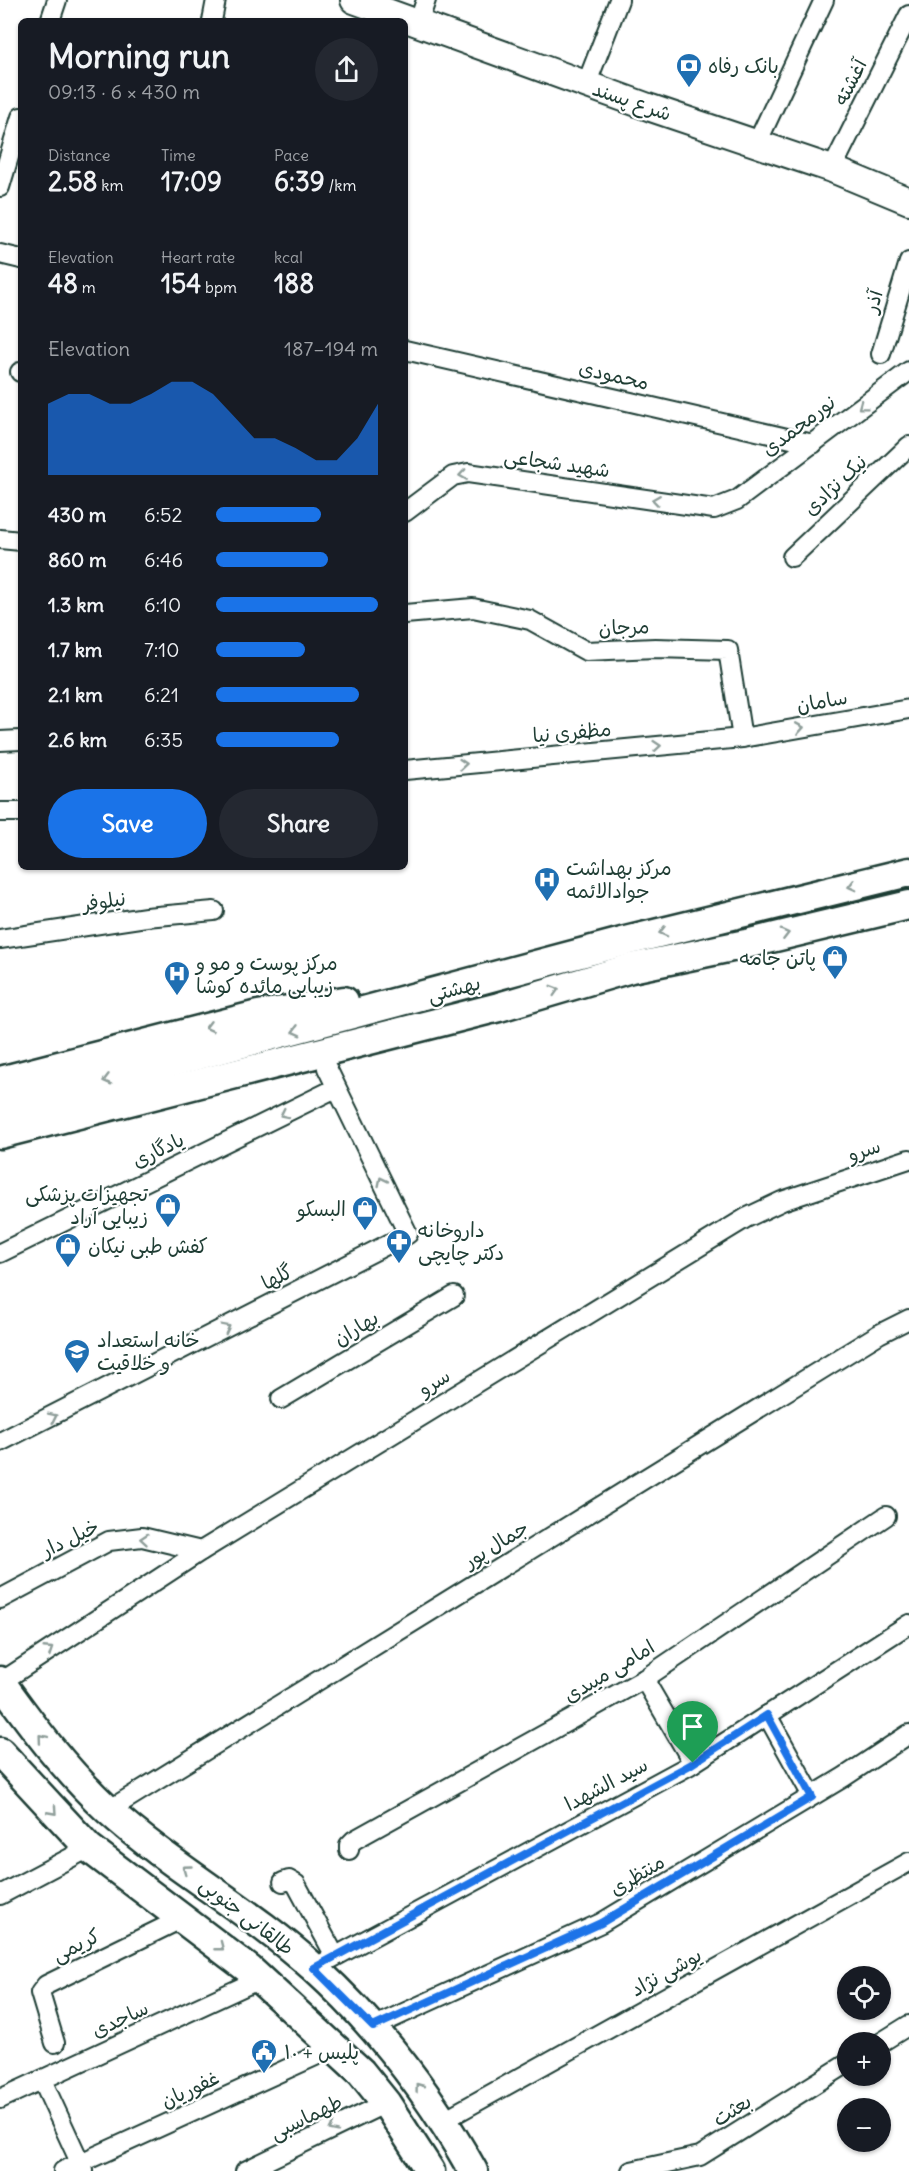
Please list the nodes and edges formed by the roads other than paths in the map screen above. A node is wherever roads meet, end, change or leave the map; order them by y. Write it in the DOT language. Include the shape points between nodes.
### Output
graph roads {
  1 [pos="57,0"];
  2 [pos="216,0"];
  3 [pos="354,0"];
  4 [pos="619,0"];
  5 [pos="824,0"];
  6 [pos="422,12"];
  7 [pos="909,15"];
  8 [pos="51,18"];
  9 [pos="213,18"];
  10 [pos="586,85"];
  11 [pos="18,127"];
  12 [pos="757,143"];
  13 [pos="832,169"];
  14 [pos="0,187"];
  15 [pos="909,201"];
  16 [pos="0,254"];
  17 [pos="18,258"];
  18 [pos="909,262"];
  19 [pos="408,352"];
  20 [pos="881,354"];
  21 [pos="909,371"];
  22 [pos="813,444"];
  23 [pos="909,446"];
  24 [pos="714,509"];
  25 [pos="408,510"];
  26 [pos="0,539"];
  27 [pos="18,541"];
  28 [pos="792,557"];
  29 [pos="408,614"];
  30 [pos="909,709"];
  31 [pos="742,738"];
  32 [pos="18,740"];
  33 [pos="0,741"];
  34 [pos="408,770"];
  35 [pos="0,812"];
  36 [pos="18,812"];
  37 [pos="909,872"];
  38 [pos="909,904"];
  39 [pos="214,911"];
  40 [pos="0,939"];
  41 [pos="495,978"];
  42 [pos="499,1007"];
  43 [pos="332,1078"];
  44 [pos="0,1081"];
  45 [pos="0,1108"];
  46 [pos="0,1134"];
  47 [pos="0,1153"];
  48 [pos="909,1159"];
  49 [pos="0,1252"];
  50 [pos="454,1296"];
  51 [pos="909,1319"];
  52 [pos="280,1399"];
  53 [pos="0,1442"];
  54 [pos="886,1516"];
  55 [pos="201,1551"];
  56 [pos="0,1599"];
  57 [pos="909,1624"];
  58 [pos="644,1679"];
  59 [pos="0,1682"];
  60 [pos="767,1715"];
  61 [pos="909,1734"];
  62 [pos="0,1752"];
  63 [pos="693,1763"];
  64 [pos="812,1797"];
  65 [pos="109,1810"];
  66 [pos="89,1848"];
  67 [pos="349,1850"];
  68 [pos="909,1862"];
  69 [pos="286,1881"];
  70 [pos="0,1895"];
  71 [pos="183,1918"];
  72 [pos="325,1962"];
  73 [pos="260,1979"];
  74 [pos="909,2025"];
  75 [pos="373,2027"];
  76 [pos="891,2036"];
  77 [pos="55,2043"];
  78 [pos="335,2047"];
  79 [pos="837,2070"];
  80 [pos="42,2080"];
  81 [pos="0,2099"];
  82 [pos="386,2103"];
  83 [pos="444,2120"];
  84 [pos="83,2167"];
  85 [pos="63,2171"];
  86 [pos="245,2171"];
  87 [pos="430,2171"];
  88 [pos="473,2171"];
  89 [pos="630,2171"];
  1 -- 8 [label="street"];
  2 -- 9 [label="street"];
  3 -- 6 [label="main road, شرع پسند"];
  4 -- 10 [label="street"];
  5 -- 12 [label="street"];
  6 -- 10 [label="main road, شرع پسند"];
  7 -- 13 [label="street, آغشته"];
  10 -- 12 [label="main road, شرع پسند"];
  11 -- 14 [label="street"];
  12 -- 13 [label="main road, شرع پسند"];
  13 -- 15 [label="main road, شرع پسند"];
  16 -- 17 [label="street"];
  18 -- 20 [label="street, آذر"];
  19 -- 22 [label="street, محمودی"];
  21 -- 22 [label="street, نورمحمدی, one-way"];
  22 -- 24 [label="street, نورمحمدی" via="737,500"];
  23 -- 28 [label="street, نیک نژادی"];
  24 -- 25 [label="street, شهید شجاعی, one-way" via="468,473 453,476"];
  26 -- 27 [label="street"];
  29 -- 31 [label="street, مرجان" via="473,608 530,620 586,651 728,650"];
  31 -- 30 [label="street, سامان, one-way"];
  34 -- 31 [label="street, مظفری نیا, one-way"];
  32 -- 33 [label="street"];
  35 -- 36 [label="street"];
  37 -- 41 [label="main road, بهشتى, one-way" via="626,941"];
  42 -- 38 [label="main road, بهشتى, one-way" via="631,968"];
  39 -- 40 [label="street, نیلوفر"];
  41 -- 44 [label="main road, one-way" via="258,1015"];
  41 -- 45 [label="main road, بهشتى, one-way"];
  42 -- 43 [label="main road"];
  42 -- 46 [label="main road, بهشتى"];
  43 -- 47 [label="main road"];
  43 -- 49 [label="street, یادگاری, one-way"];
  53 -- 43 [label="street, گلها, one-way" via="408,1234"];
  48 -- 55 [label="street, سرو" via="782,1201 746,1218"];
  50 -- 52 [label="street, بهاران"];
  51 -- 65 [label="street, جمال پور"];
  54 -- 58 [label="street, امامی میبدی"];
  55 -- 56 [label="street, خیل دار, one-way" via="142,1537 109,1541"];
  59 -- 55 [label="street, سرو, one-way"];
  57 -- 60 [label="street, سید الشهدا"];
  58 -- 63 [label="street"];
  58 -- 67 [label="street, امامی میبدی" via="354,1840"];
  65 -- 59 [label="main road, طالقانی جنوبی, one-way" via="37,1733"];
  60 -- 63 [label="street, سید الشهدا"];
  60 -- 64 [label="street"];
  61 -- 64 [label="street, منتظری"];
  62 -- 66 [label="main road, طالقانی جنوبی, one-way"];
  63 -- 72 [label="street, سید الشهدا"];
  64 -- 75 [label="street, منتظری" via="601,1923"];
  72 -- 65 [label="main road, طالقانی جنوبی, one-way" via="242,1910"];
  66 -- 70 [label="street"];
  66 -- 71 [label="main road, طالقانی جنوبی"];
  68 -- 83 [label="street, یوشی نژاد"];
  69 -- 72 [label="street" via="296,1884"];
  71 -- 73 [label="main road, طالقانی جنوبی, one-way"];
  71 -- 77 [label="street, کریمی" via="46,1985 40,1993"];
  72 -- 75 [label="main road, طالقانی جنوبی"];
  73 -- 78 [label="main road, طالقانی جنوبی"];
  73 -- 80 [label="street, ساجدی"];
  74 -- 76 [label="street"];
  83 -- 75 [label="main road, طالقانی جنوبی, one-way"];
  78 -- 82 [label="main road, طالقانی جنوبی"];
  78 -- 84 [label="street, غفوریان"];
  79 -- 89 [label="street, بعثت" via="700,2156"];
  80 -- 81 [label="street, ساجدی"];
  80 -- 84 [label="street"];
  82 -- 86 [label="street, طهماسبی, one-way"];
  82 -- 87 [label="main road, طالقانی جنوبی"];
  83 -- 88 [label="main road, طالقانی جنوبی"];
  84 -- 85 [label="street, غفوریان"];
}
